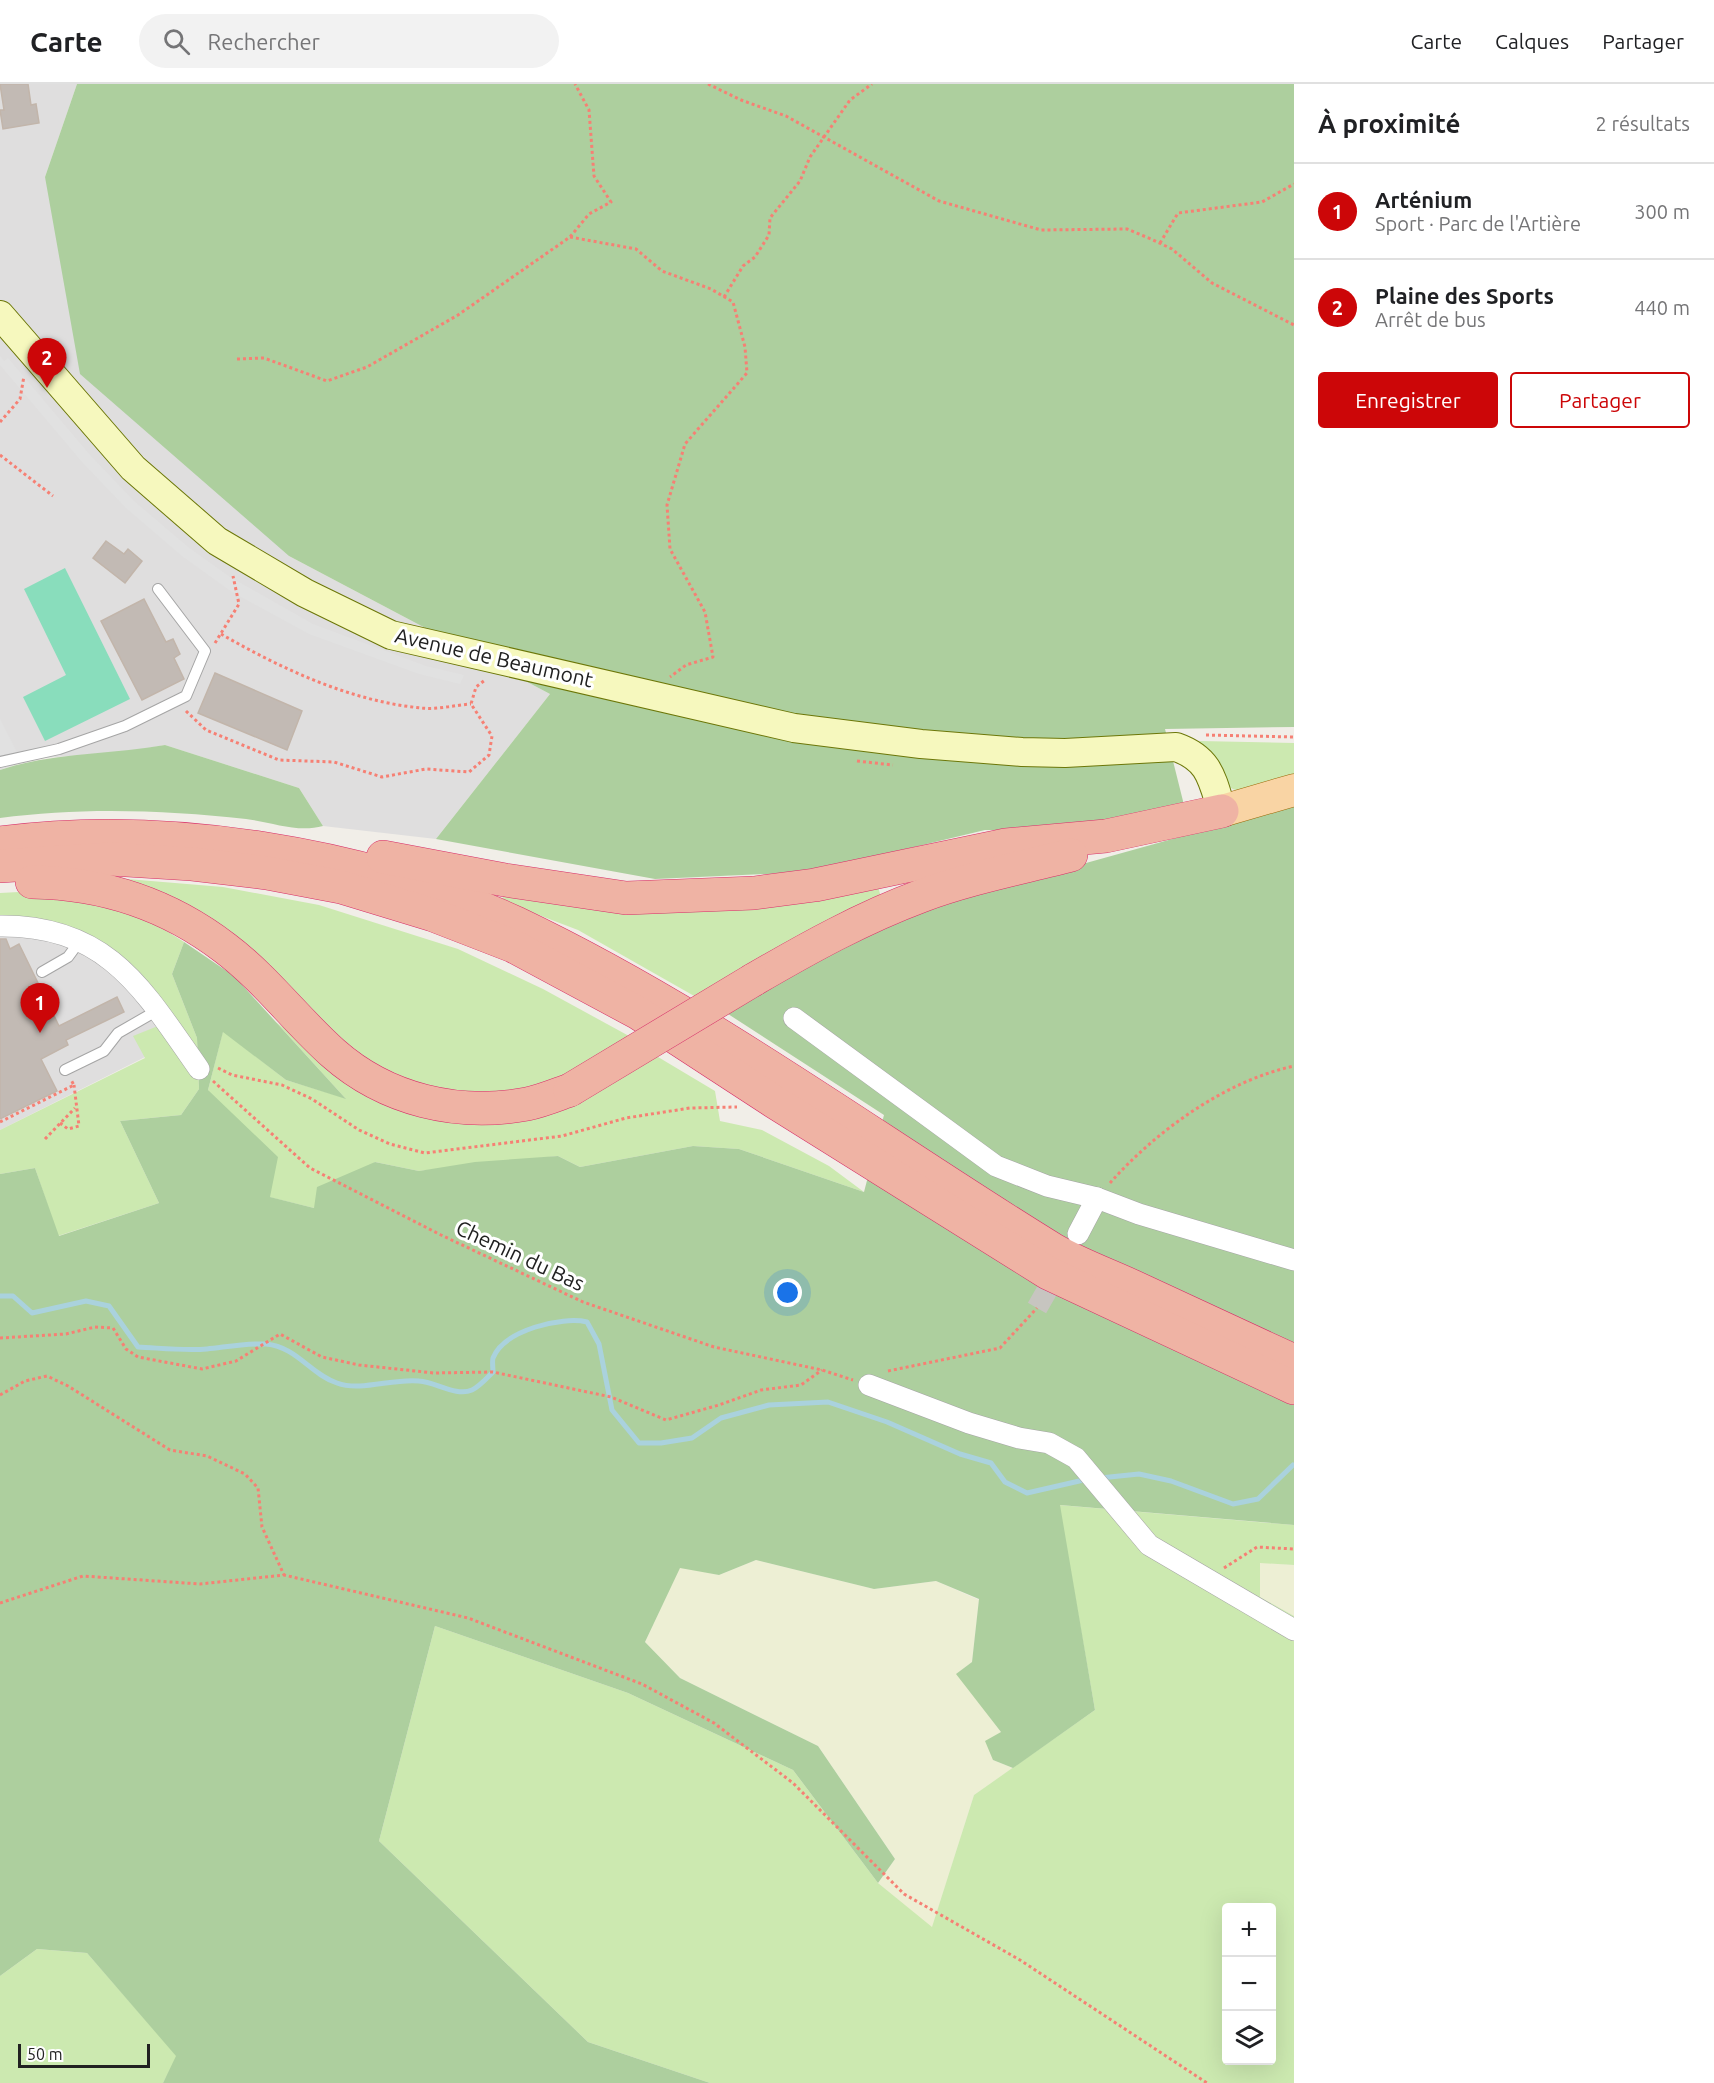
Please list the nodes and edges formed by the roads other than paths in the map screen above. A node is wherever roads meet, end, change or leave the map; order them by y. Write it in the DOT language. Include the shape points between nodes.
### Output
graph roads {
  1 [pos="0,315"];
  2 [pos="158,589"];
  3 [pos="0,762"];
  4 [pos="1294,790"];
  5 [pos="1222,811"];
  6 [pos="199,841"];
  7 [pos="0,843"];
  8 [pos="0,866"];
  9 [pos="0,881"];
  10 [pos="0,926"];
  11 [pos="79,942"];
  12 [pos="42,972"];
  13 [pos="158,1010"];
  14 [pos="794,1018"];
  15 [pos="199,1069"];
  16 [pos="65,1070"];
  17 [pos="1097,1198"];
  18 [pos="1078,1234"];
  19 [pos="1294,1260"];
  20 [pos="1294,1360"];
  21 [pos="869,1385"];
  22 [pos="1294,1388"];
  23 [pos="1294,1630"];
  1 -- 5 [label="main road, Avenue de Beaumont" via="133,468 217,541 305,593 391,635 794,728 921,744 1065,753 1176,747 1202,761 1212,777"];
  2 -- 3 [label="lane" via="205,651 186,696 125,726 59,749"];
  4 -- 5 [label="main road"];
  5 -- 6 [label="highway" via="1106,836 1006,845 815,885 754,893 626,898 505,880 261,834"];
  5 -- 9 [label="highway, bridge" via="1184,825 924,895 878,913 821,940 570,1090 530,1104 490,1110 451,1108 378,1085 334,1054 226,949 182,919 131,896 71,882"];
  6 -- 7 [label="highway" via="93,835"];
  6 -- 20 [label="highway" via="312,856 452,896 515,923 650,992 1058,1252"];
  8 -- 22 [label="highway" via="110,859 267,873 351,890 433,915 513,946 638,1013 1048,1273"];
  10 -- 11 [label="street" via="49,932"];
  11 -- 12 [label="lane" via="68,957"];
  11 -- 13 [label="street" via="102,952 144,991"];
  13 -- 15 [label="street"];
  13 -- 16 [label="lane" via="118,1033 104,1051"];
  14 -- 17 [label="street" via="996,1166 1047,1186"];
  17 -- 18 [label="street"];
  17 -- 19 [label="street"];
  21 -- 23 [label="street" via="969,1423 1049,1443 1076,1458 1149,1545"];
}
